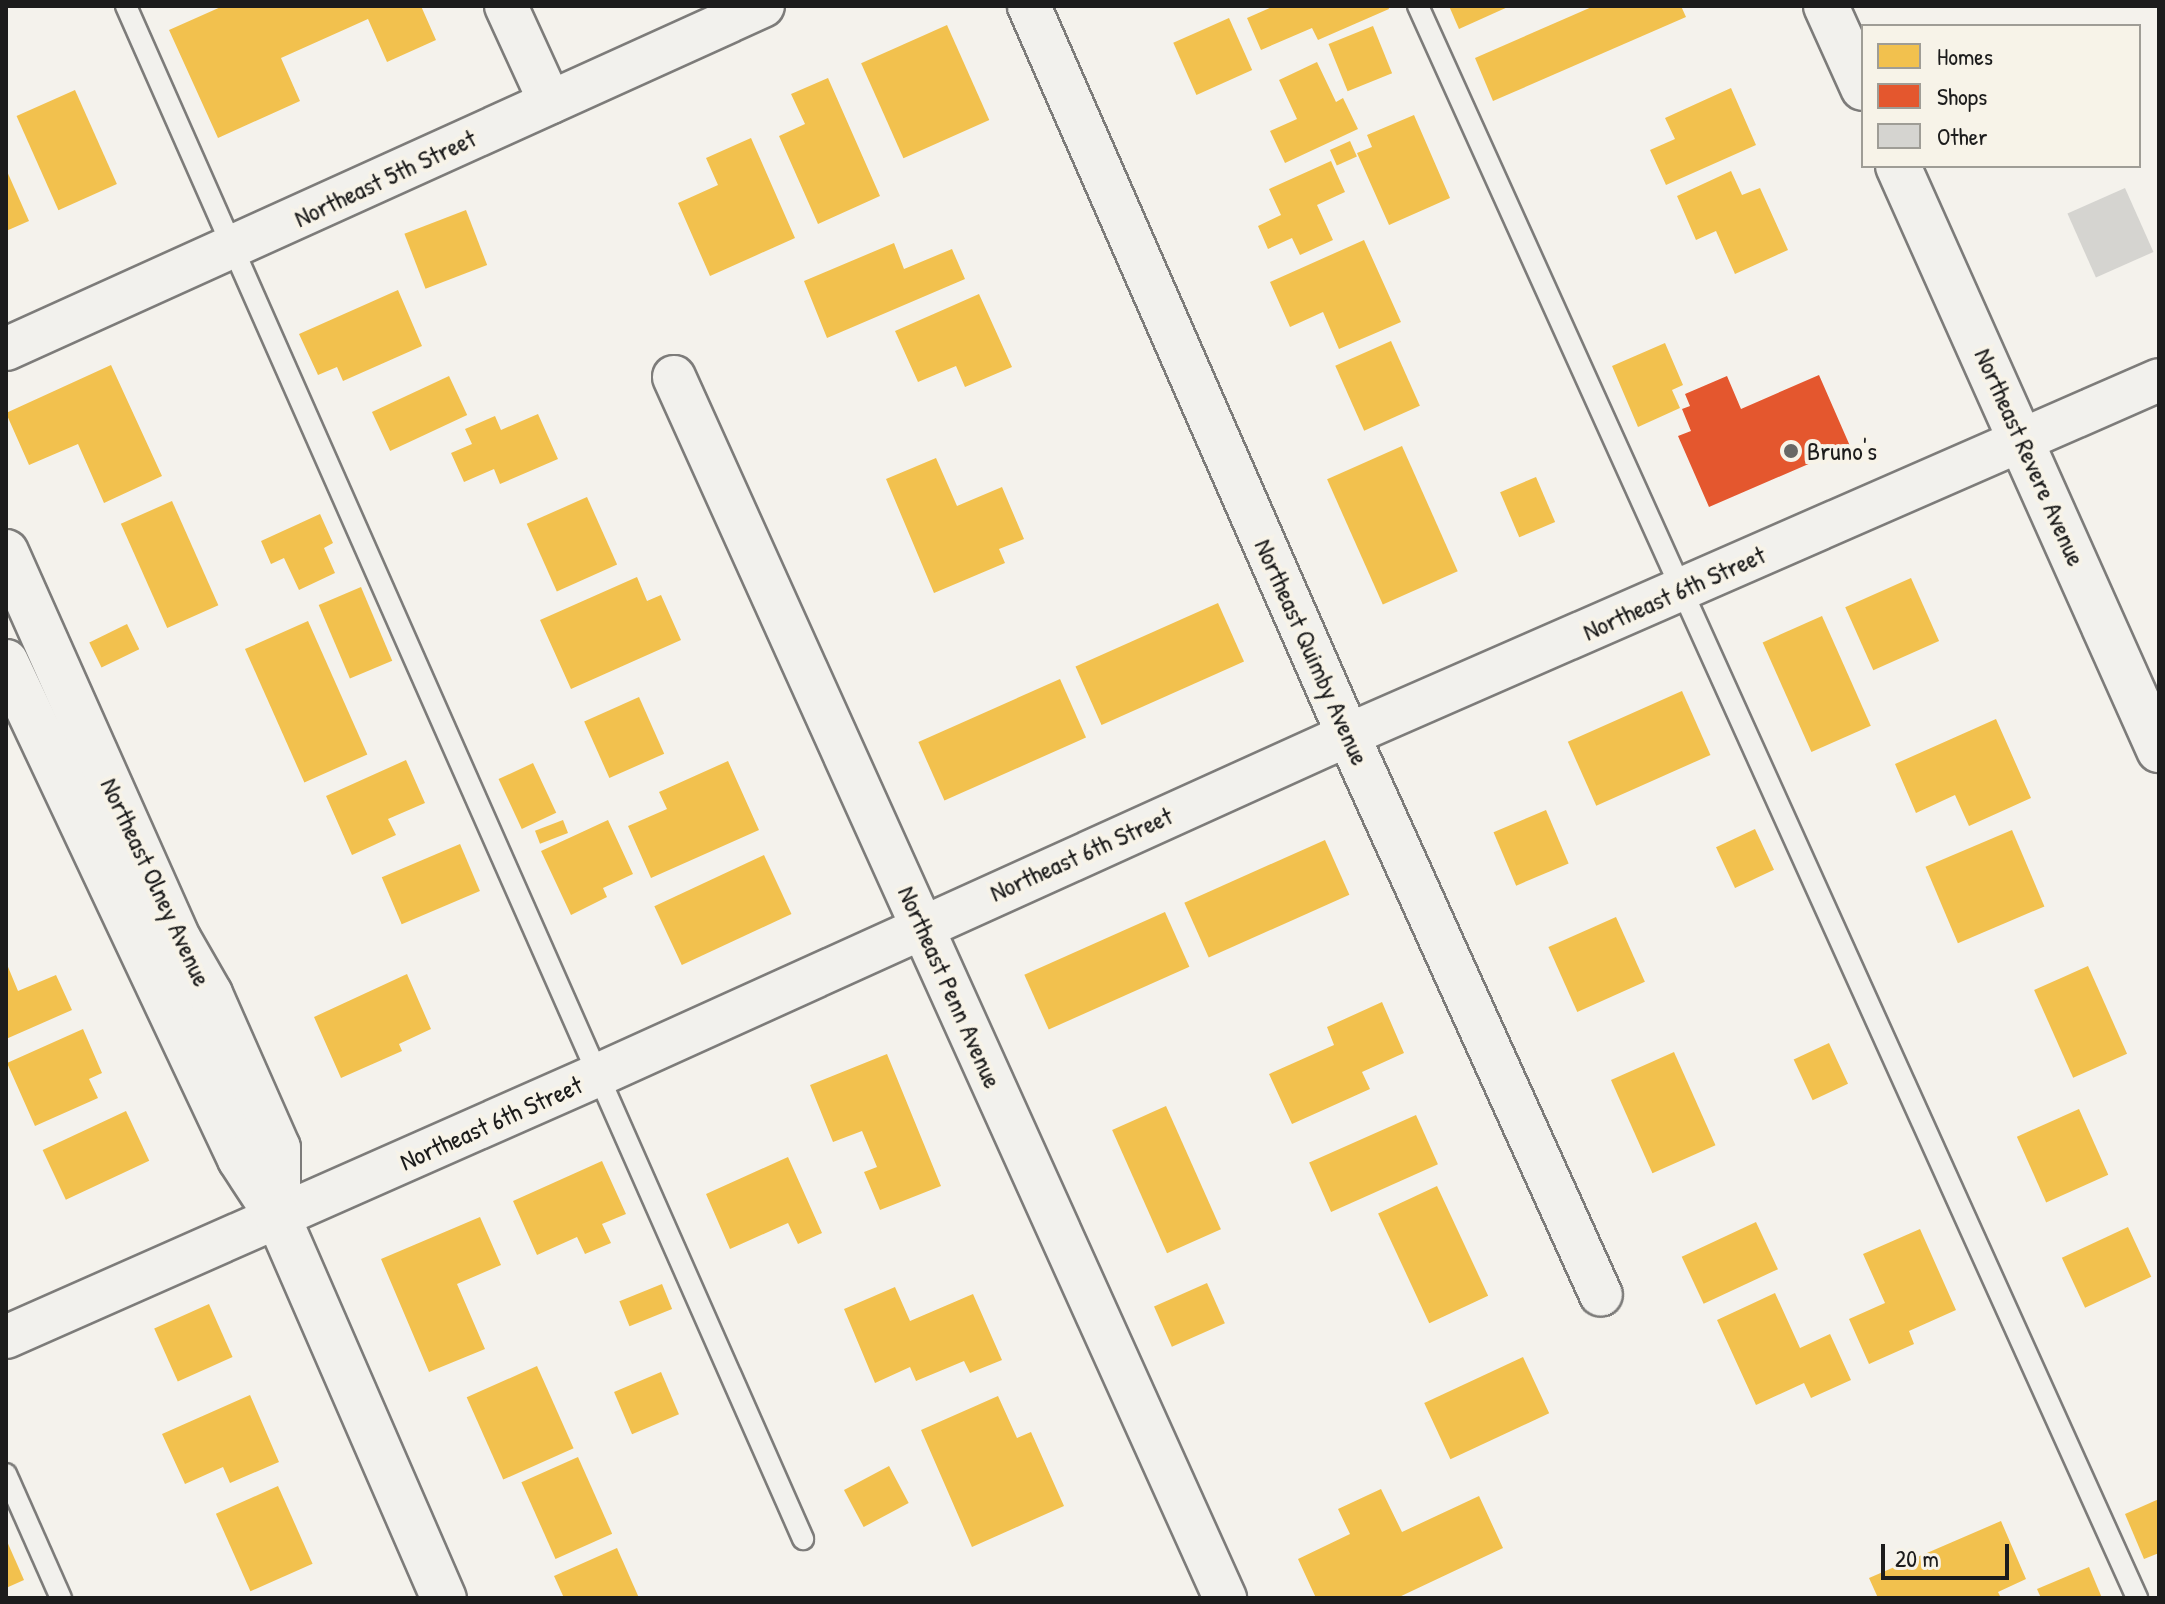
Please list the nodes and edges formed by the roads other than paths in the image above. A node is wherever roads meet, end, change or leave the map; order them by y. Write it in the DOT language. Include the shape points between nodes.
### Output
graph roads {
  1 [pos="126,6"];
  2 [pos="506,6"];
  3 [pos="763,6"];
  4 [pos="1029,6"];
  5 [pos="1418,6"];
  6 [pos="1826,6"];
  7 [pos="1861,84"];
  8 [pos="550,102"];
  9 [pos="1899,168"];
  10 [pos="233,249"];
  11 [pos="6,349"];
  12 [pos="674,377"];
  13 [pos="2159,380"];
  14 [pos="2022,440"];
  15 [pos="6,552"];
  16 [pos="1683,589"];
  17 [pos="6,662"];
  18 [pos="1348,735"];
  19 [pos="2159,750"];
  20 [pos="922,926"];
  21 [pos="598,1075"];
  22 [pos="278,1217"];
  23 [pos="1601,1295"];
  24 [pos="6,1337"];
  25 [pos="6,1474"];
  26 [pos="803,1539"];
  27 [pos="61,1598"];
  28 [pos="444,1598"];
  29 [pos="1225,1598"];
  30 [pos="2137,1598"];
  1 -- 10 [label="lane"];
  2 -- 8 [label="street"];
  3 -- 8 [label="street, Northeast 5th Street"];
  4 -- 18 [label="street, Northeast Quimby Avenue"];
  5 -- 16 [label="lane"];
  6 -- 7 [label="main road"];
  8 -- 10 [label="street, Northeast 5th Street"];
  9 -- 14 [label="main road, Northeast Revere Avenue"];
  10 -- 11 [label="street, Northeast 5th Street"];
  10 -- 21 [label="lane"];
  12 -- 20 [label="street, Northeast Penn Avenue"];
  13 -- 14 [label="street, Northeast 6th Street"];
  14 -- 16 [label="street, Northeast 6th Street"];
  14 -- 19 [label="main road, Northeast Revere Avenue"];
  15 -- 22 [label="main road, Northeast Olney Avenue" via="278,1148"];
  16 -- 18 [label="street, Northeast 6th Street"];
  16 -- 30 [label="lane"];
  17 -- 22 [label="main road, Northeast Olney Avenue" via="233,1145"];
  18 -- 20 [label="street, Northeast 6th Street"];
  18 -- 23 [label="street, Northeast Quimby Avenue"];
  20 -- 21 [label="street, Northeast 6th Street"];
  20 -- 29 [label="street, Northeast Penn Avenue"];
  21 -- 22 [label="street, Northeast 6th Street"];
  21 -- 26 [label="lane"];
  22 -- 24 [label="street, Northeast 6th Street"];
  22 -- 28 [label="main road, Northeast Olney Avenue"];
  25 -- 27 [label="lane"];
}
